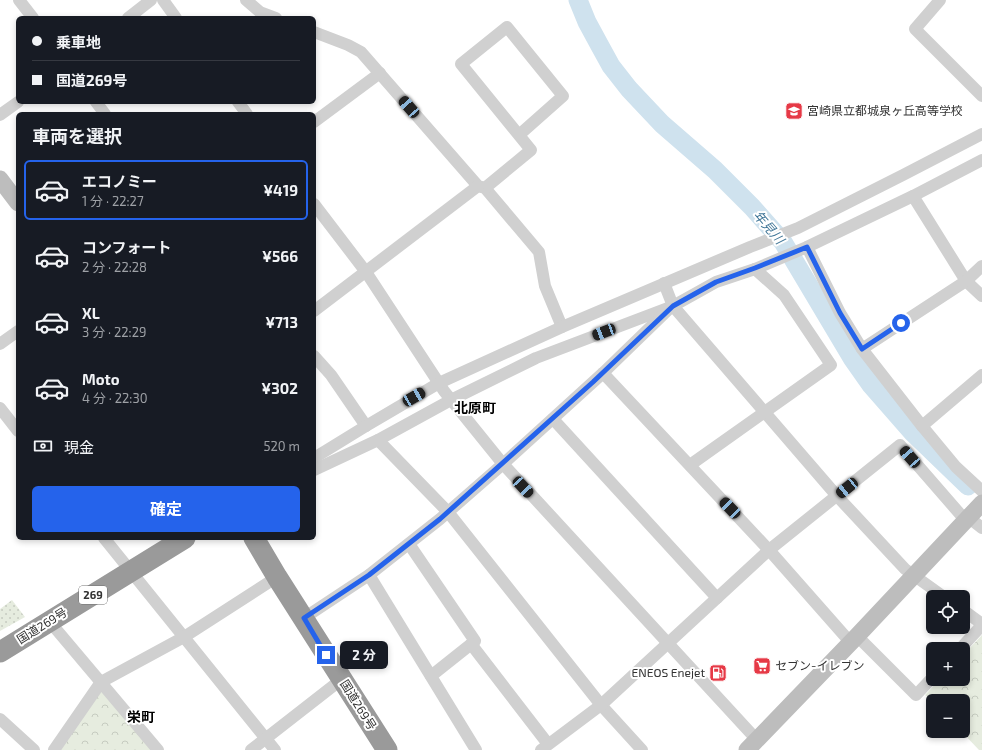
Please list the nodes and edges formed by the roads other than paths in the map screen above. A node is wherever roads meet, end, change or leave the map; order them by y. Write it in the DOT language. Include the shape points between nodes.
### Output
graph roads {
  1 [pos="19,0"];
  2 [pos="151,0"];
  3 [pos="163,0"];
  4 [pos="246,0"];
  5 [pos="940,0"];
  6 [pos="31,16"];
  7 [pos="131,16"];
  8 [pos="175,16"];
  9 [pos="271,16"];
  10 [pos="316,33"];
  11 [pos="380,73"];
  12 [pos="982,96"];
  13 [pos="16,103"];
  14 [pos="0,115"];
  15 [pos="316,121"];
  16 [pos="982,134"];
  17 [pos="519,136"];
  18 [pos="982,160"];
  19 [pos="0,179"];
  20 [pos="482,187"];
  21 [pos="913,196"];
  22 [pos="16,200"];
  23 [pos="316,207"];
  24 [pos="807,247"];
  25 [pos="982,266"];
  26 [pos="757,268"];
  27 [pos="366,272"];
  28 [pos="966,281"];
  29 [pos="664,283"];
  30 [pos="982,296"];
  31 [pos="673,306"];
  32 [pos="316,310"];
  33 [pos="562,326"];
  34 [pos="16,332"];
  35 [pos="0,344"];
  36 [pos="862,349"];
  37 [pos="316,358"];
  38 [pos="603,373"];
  39 [pos="982,375"];
  40 [pos="439,383"];
  41 [pos="451,400"];
  42 [pos="0,408"];
  43 [pos="765,413"];
  44 [pos="553,419"];
  45 [pos="366,426"];
  46 [pos="922,426"];
  47 [pos="16,428"];
  48 [pos="378,440"];
  49 [pos="316,457"];
  50 [pos="503,464"];
  51 [pos="690,465"];
  52 [pos="316,469"];
  53 [pos="982,491"];
  54 [pos="837,496"];
  55 [pos="982,503"];
  56 [pos="448,512"];
  57 [pos="968,518"];
  58 [pos="982,528"];
  59 [pos="106,540"];
  60 [pos="183,540"];
  61 [pos="255,540"];
  62 [pos="409,544"];
  63 [pos="769,550"];
  64 [pos="130,572"];
  65 [pos="369,575"];
  66 [pos="914,576"];
  67 [pos="277,577"];
  68 [pos="934,590"];
  69 [pos="717,598"];
  70 [pos="970,616"];
  71 [pos="304,618"];
  72 [pos="50,622"];
  73 [pos="982,625"];
  74 [pos="184,636"];
  75 [pos="854,640"];
  76 [pos="966,642"];
  77 [pos="668,643"];
  78 [pos="471,644"];
  79 [pos="0,652"];
  80 [pos="431,676"];
  81 [pos="342,679"];
  82 [pos="101,682"];
  83 [pos="926,684"];
  84 [pos="601,705"];
  85 [pos="0,719"];
  86 [pos="266,738"];
  87 [pos="752,745"];
  88 [pos="544,747"];
  89 [pos="34,750"];
  90 [pos="54,750"];
  91 [pos="158,750"];
  92 [pos="251,750"];
  93 [pos="275,750"];
  94 [pos="387,750"];
  95 [pos="476,750"];
  96 [pos="642,750"];
  1 -- 6 [label="street"];
  2 -- 7 [label="street"];
  3 -- 8 [label="street"];
  4 -- 9 [label="street" via="260,12"];
  5 -- 12 [label="street" via="915,29"];
  10 -- 11 [label="street" via="361,52"];
  11 -- 15 [label="street"];
  11 -- 20 [label="street"];
  13 -- 14 [label="street"];
  16 -- 29 [label="street" via="798,228"];
  17 -- 17 [label="street" via="461,64 507,27 563,96"];
  17 -- 20 [label="street" via="531,150"];
  18 -- 21 [label="street"];
  19 -- 22 [label="street"];
  20 -- 27 [label="street"];
  20 -- 33 [label="street" via="538,252 545,286"];
  21 -- 24 [label="street"];
  21 -- 28 [label="street"];
  23 -- 27 [label="street"];
  24 -- 26 [label="street"];
  24 -- 36 [label="street" via="840,313"];
  25 -- 28 [label="street"];
  26 -- 31 [label="street" via="716,282"];
  26 -- 43 [label="street" via="784,295 831,365"];
  27 -- 32 [label="street"];
  27 -- 40 [label="street"];
  28 -- 30 [label="street"];
  28 -- 36 [label="street"];
  29 -- 31 [label="street"];
  29 -- 33 [label="street"];
  31 -- 38 [label="street"];
  31 -- 41 [label="street" via="536,358"];
  31 -- 43 [label="street"];
  33 -- 40 [label="street"];
  34 -- 35 [label="street"];
  36 -- 46 [label="street"];
  37 -- 45 [label="street" via="331,375"];
  38 -- 44 [label="street"];
  38 -- 51 [label="street"];
  39 -- 46 [label="street"];
  40 -- 41 [label="street"];
  40 -- 45 [label="street"];
  41 -- 48 [label="street"];
  41 -- 50 [label="street"];
  42 -- 47 [label="street"];
  43 -- 51 [label="street"];
  43 -- 54 [label="street"];
  44 -- 50 [label="street"];
  44 -- 69 [label="street"];
  45 -- 49 [label="street"];
  46 -- 53 [label="street" via="956,467"];
  48 -- 52 [label="street"];
  48 -- 56 [label="street"];
  50 -- 56 [label="street"];
  50 -- 77 [label="street"];
  51 -- 63 [label="street"];
  54 -- 57 [label="street" via="900,445 960,514"];
  54 -- 63 [label="street"];
  54 -- 66 [label="street"];
  55 -- 57 [label="street"];
  56 -- 62 [label="street"];
  56 -- 84 [label="street"];
  57 -- 58 [label="street"];
  57 -- 66 [label="street"];
  59 -- 64 [label="street"];
  60 -- 64 [label="highway, 国道269号 / 269"];
  61 -- 67 [label="highway, 国道269号"];
  62 -- 65 [label="street"];
  62 -- 78 [label="street" via="475,641"];
  63 -- 69 [label="street"];
  63 -- 75 [label="street"];
  64 -- 72 [label="highway, 国道269号 / 269"];
  64 -- 74 [label="street"];
  65 -- 71 [label="street"];
  65 -- 80 [label="street"];
  66 -- 68 [label="street"];
  66 -- 75 [label="street"];
  67 -- 71 [label="highway, 国道269号"];
  67 -- 74 [label="street"];
  69 -- 77 [label="street"];
  70 -- 73 [label="street"];
  71 -- 81 [label="highway, 国道269号"];
  72 -- 79 [label="highway, 国道269号 / 269"];
  72 -- 82 [label="street"];
  73 -- 76 [label="street"];
  74 -- 82 [label="street"];
  74 -- 86 [label="street"];
  75 -- 83 [label="street" via="916,695"];
  75 -- 87 [label="street"];
  77 -- 84 [label="street"];
  77 -- 87 [label="street"];
  78 -- 80 [label="street"];
  78 -- 88 [label="street"];
  80 -- 95 [label="street"];
  81 -- 86 [label="street"];
  81 -- 94 [label="highway, 国道269号"];
  82 -- 90 [label="street"];
  82 -- 91 [label="street"];
  84 -- 88 [label="street"];
  84 -- 96 [label="street"];
  85 -- 89 [label="street"];
  86 -- 92 [label="street"];
  86 -- 93 [label="street"];
}
